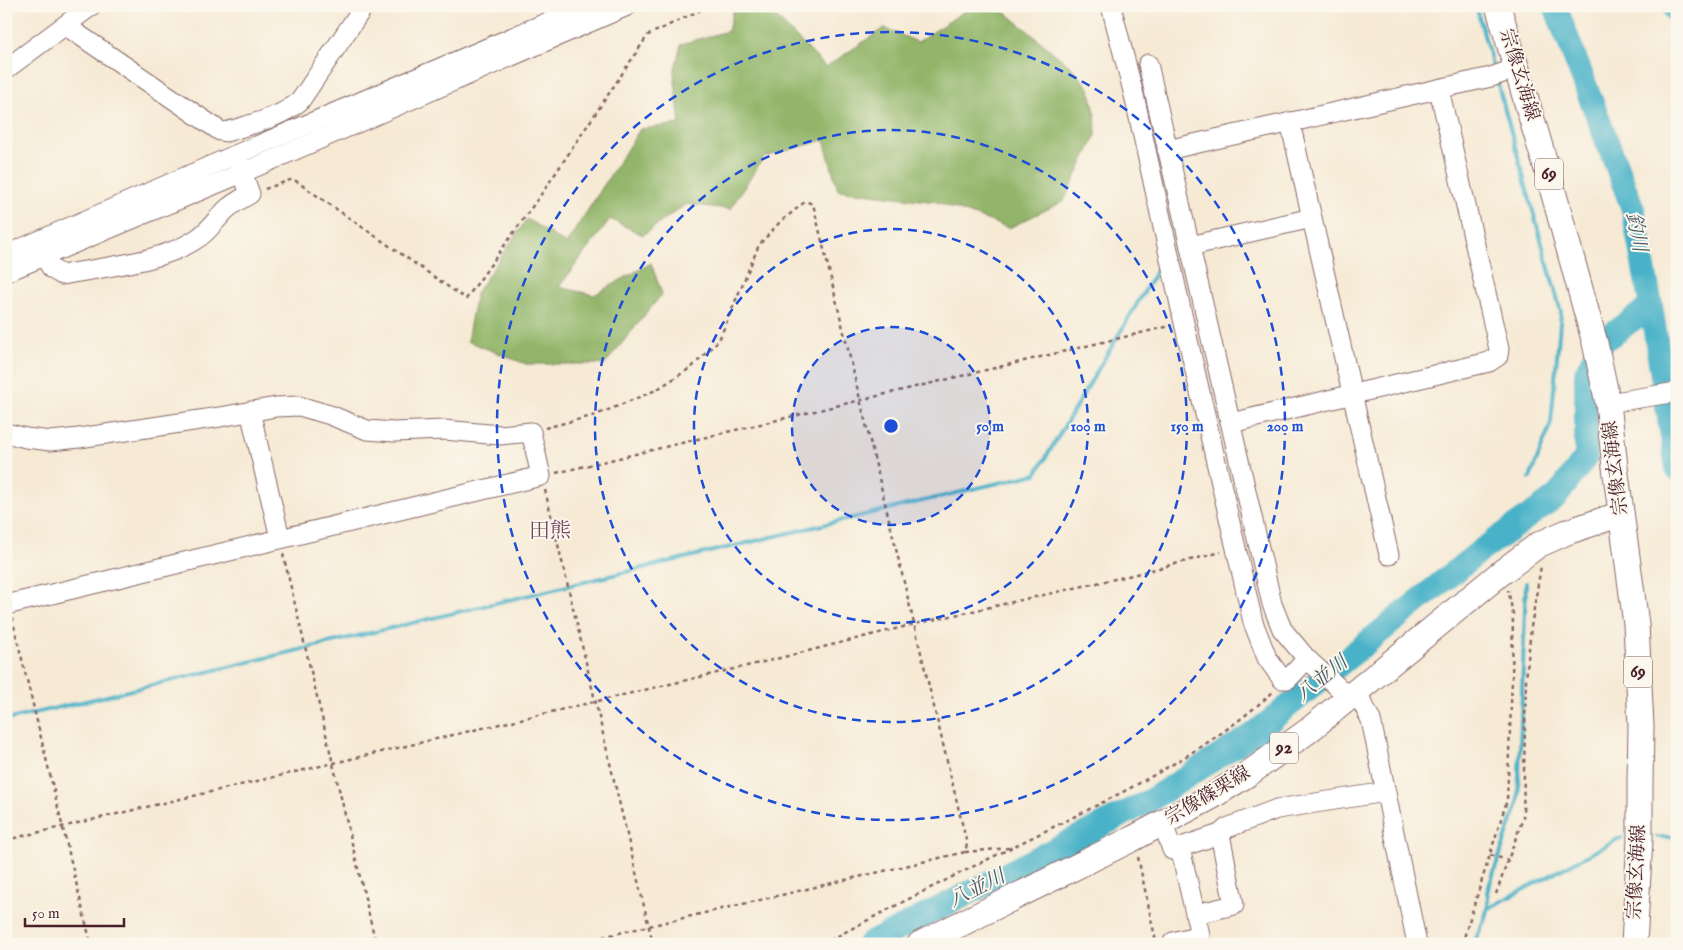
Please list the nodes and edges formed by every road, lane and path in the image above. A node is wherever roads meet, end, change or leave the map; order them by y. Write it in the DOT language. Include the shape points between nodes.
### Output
graph roads {
  1 [pos="92,6"];
  2 [pos="364,6"];
  3 [pos="586,6"];
  4 [pos="627,6"];
  5 [pos="709,6"];
  6 [pos="1111,6"];
  7 [pos="1498,6"];
  8 [pos="66,26"];
  9 [pos="1148,64"];
  10 [pos="6,69"];
  11 [pos="1504,73"];
  12 [pos="1438,88"];
  13 [pos="1290,122"];
  14 [pos="226,132"];
  15 [pos="1167,150"];
  16 [pos="236,155"];
  17 [pos="242,173"];
  18 [pos="250,194"];
  19 [pos="1312,218"];
  20 [pos="1190,246"];
  21 [pos="6,254"];
  22 [pos="44,256"];
  23 [pos="6,272"];
  24 [pos="1184,323"];
  25 [pos="1677,392"];
  26 [pos="1352,394"];
  27 [pos="1610,395"];
  28 [pos="861,400"];
  29 [pos="250,411"];
  30 [pos="1231,423"];
  31 [pos="531,432"];
  32 [pos="6,433"];
  33 [pos="542,476"];
  34 [pos="1621,514"];
  35 [pos="280,538"];
  36 [pos="1538,545"];
  37 [pos="1236,548"];
  38 [pos="1389,555"];
  39 [pos="1502,572"];
  40 [pos="8,604"];
  41 [pos="915,624"];
  42 [pos="1310,662"];
  43 [pos="1288,678"];
  44 [pos="1350,693"];
  45 [pos="595,701"];
  46 [pos="333,763"];
  47 [pos="1386,792"];
  48 [pos="1163,823"];
  49 [pos="62,827"];
  50 [pos="1220,834"];
  51 [pos="1134,838"];
  52 [pos="6,840"];
  53 [pos="1011,848"];
  54 [pos="1180,848"];
  55 [pos="965,852"];
  56 [pos="1490,855"];
  57 [pos="1508,860"];
  58 [pos="1496,894"];
  59 [pos="1196,914"];
  60 [pos="648,926"];
  61 [pos="925,942"];
  62 [pos="90,944"];
  63 [pos="376,944"];
  64 [pos="572,944"];
  65 [pos="653,944"];
  66 [pos="823,944"];
  67 [pos="1156,944"];
  68 [pos="1173,944"];
  69 [pos="1417,944"];
  70 [pos="1462,944"];
  71 [pos="1634,944"];
  1 -- 8 [label="street"];
  2 -- 14 [label="street" via="300,101 274,116"];
  3 -- 16 [label="street"];
  4 -- 17 [label="street"];
  5 -- 18 [label="path" via="648,35 547,186 466,299 293,179"];
  6 -- 24 [label="street"];
  7 -- 11 [label="main road, 宗像玄海線 / 69"];
  8 -- 10 [label="street"];
  8 -- 14 [label="street"];
  9 -- 15 [label="street"];
  11 -- 12 [label="street"];
  11 -- 27 [label="main road, 宗像玄海線 / 69" via="1548,173"];
  12 -- 13 [label="street"];
  12 -- 26 [label="street" via="1499,349 1498,356 1489,362"];
  13 -- 15 [label="street"];
  13 -- 19 [label="street"];
  14 -- 16 [label="street"];
  15 -- 20 [label="street"];
  16 -- 17 [label="street"];
  16 -- 21 [label="street"];
  17 -- 18 [label="street"];
  17 -- 22 [label="street"];
  18 -- 22 [label="street" via="228,208 197,239 145,260 62,275 52,269"];
  19 -- 20 [label="street"];
  19 -- 26 [label="street"];
  20 -- 30 [label="street"];
  22 -- 23 [label="street"];
  24 -- 28 [label="path"];
  24 -- 37 [label="street"];
  25 -- 27 [label="street"];
  26 -- 30 [label="street"];
  26 -- 38 [label="street"];
  27 -- 34 [label="main road, 宗像玄海線 / 69"];
  28 -- 31 [label="path" via="814,208 806,201 759,245 719,340 692,366 656,390 596,415"];
  28 -- 33 [label="path"];
  28 -- 41 [label="path"];
  29 -- 31 [label="street" via="299,406 330,414 367,430"];
  29 -- 32 [label="street" via="51,441"];
  29 -- 35 [label="street"];
  30 -- 42 [label="street" via="1272,604 1282,629"];
  31 -- 33 [label="street"];
  33 -- 35 [label="street"];
  33 -- 45 [label="path"];
  34 -- 36 [label="main road, 宗像篠栗線 / 92"];
  34 -- 71 [label="main road, 宗像玄海線 / 69" via="1636,624 1640,726 1640,840"];
  35 -- 40 [label="street"];
  35 -- 46 [label="path"];
  36 -- 39 [label="main road, 宗像篠栗線 / 92"];
  36 -- 57 [label="path" via="1541,565 1526,680 1522,818"];
  37 -- 41 [label="path"];
  37 -- 43 [label="street" via="1261,646 1282,680"];
  39 -- 44 [label="main road, 宗像篠栗線 / 92"];
  39 -- 56 [label="path" via="1513,614 1512,691 1507,800"];
  40 -- 49 [label="path"];
  41 -- 45 [label="path"];
  41 -- 55 [label="path" via="967,844"];
  42 -- 43 [label="street"];
  42 -- 44 [label="street"];
  43 -- 53 [label="path" via="1255,709 1208,743 1116,796"];
  44 -- 47 [label="street" via="1371,720"];
  44 -- 48 [label="main road, 宗像篠栗線 / 92" via="1308,731 1248,774"];
  45 -- 46 [label="path"];
  45 -- 60 [label="path"];
  46 -- 49 [label="path"];
  46 -- 63 [label="path"];
  47 -- 50 [label="street" via="1277,809 1226,828"];
  47 -- 69 [label="street"];
  48 -- 51 [label="main road, 宗像篠栗線 / 92"];
  48 -- 54 [label="street" via="1172,850"];
  49 -- 52 [label="path"];
  49 -- 62 [label="path"];
  50 -- 54 [label="street"];
  50 -- 59 [label="street" via="1234,905"];
  51 -- 61 [label="main road, 宗像篠栗線 / 92"];
  51 -- 67 [label="path"];
  53 -- 55 [label="path"];
  53 -- 66 [label="path"];
  54 -- 59 [label="street"];
  55 -- 60 [label="path"];
  56 -- 57 [label="path"];
  56 -- 70 [label="path"];
  57 -- 58 [label="path"];
  59 -- 68 [label="street" via="1200,936"];
  60 -- 64 [label="path"];
  60 -- 65 [label="path"];
}
